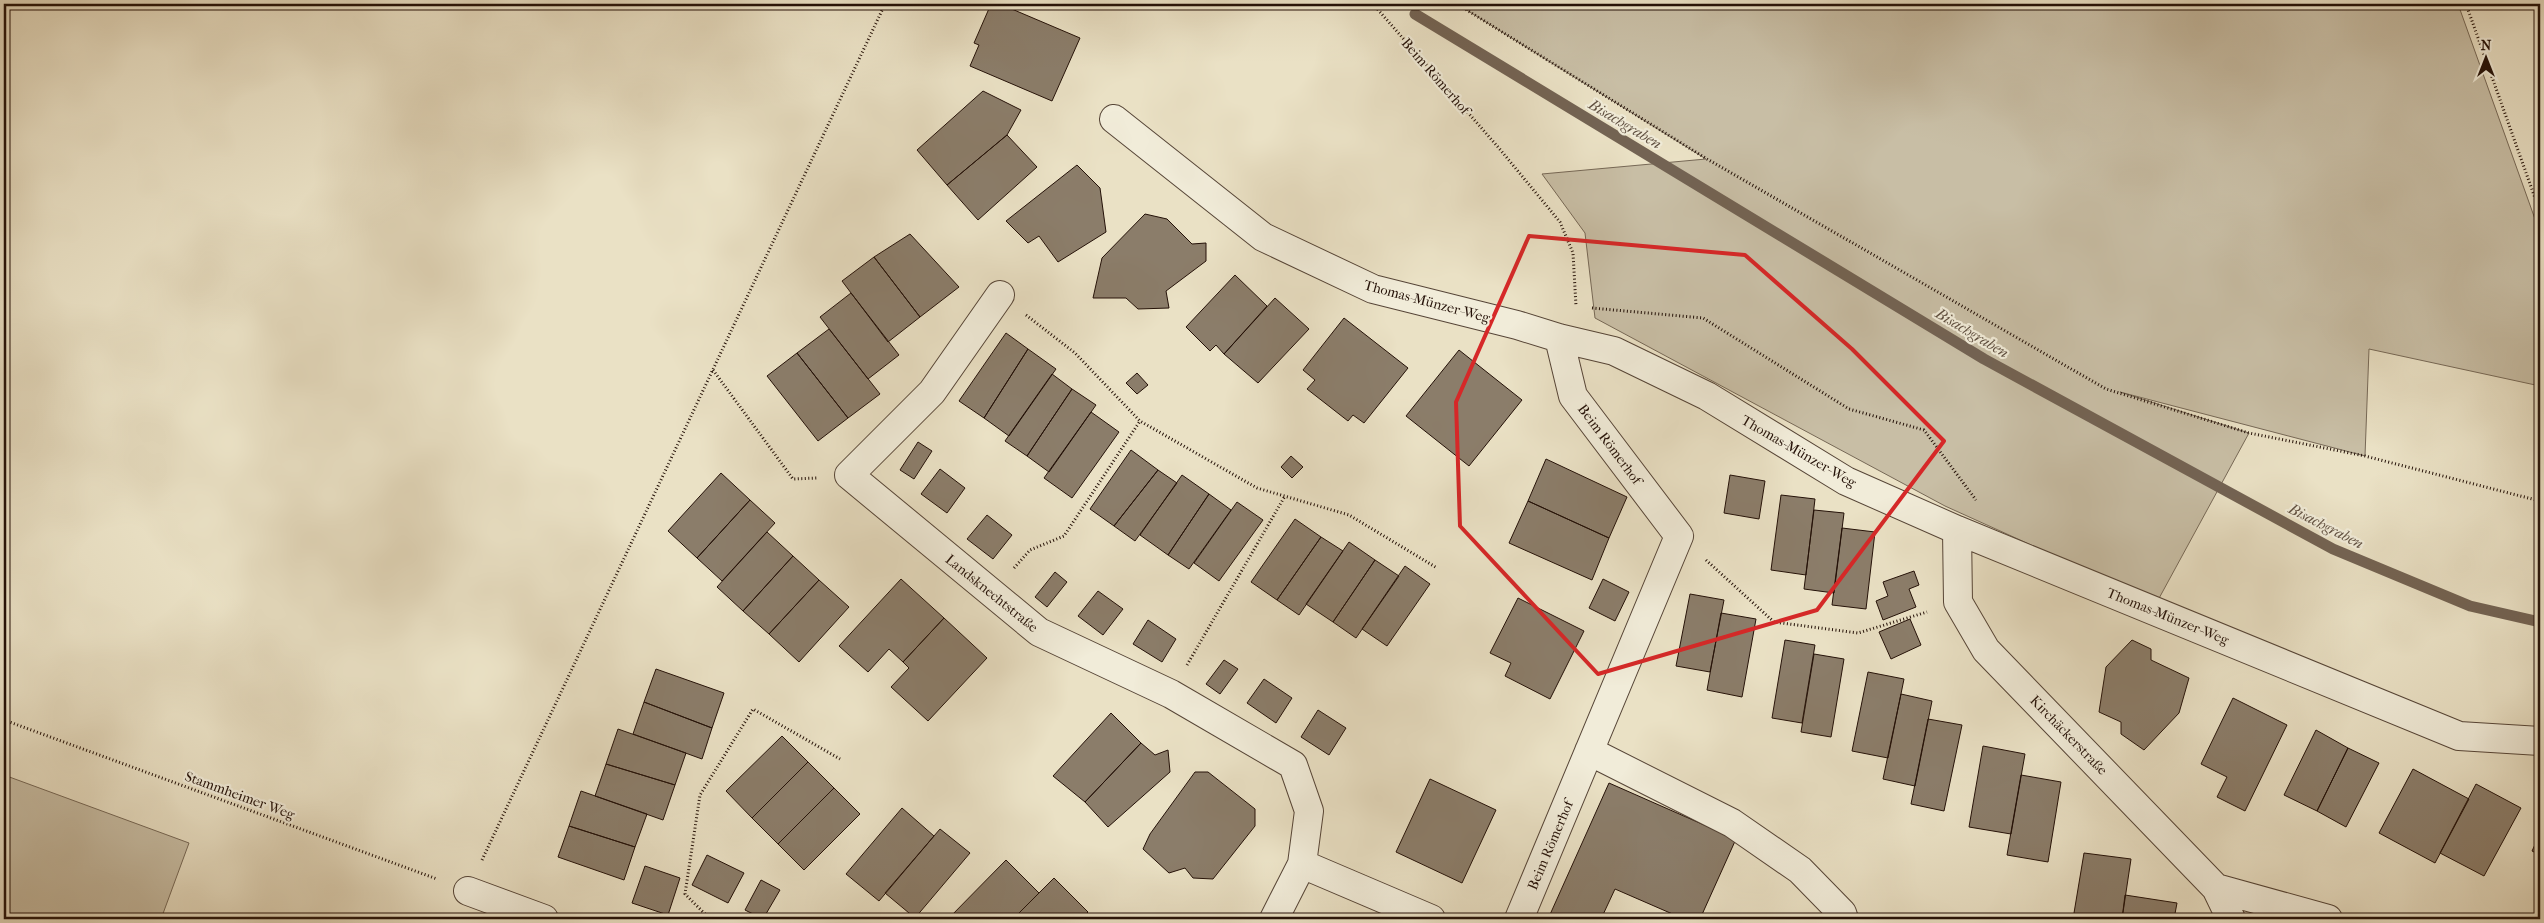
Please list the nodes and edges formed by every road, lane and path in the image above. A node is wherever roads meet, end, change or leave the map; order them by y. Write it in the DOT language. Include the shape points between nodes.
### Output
graph roads {
  1 [pos="886,4"];
  2 [pos="1373,4"];
  3 [pos="1457,4"];
  4 [pos="2466,4"];
  5 [pos="1114,119"];
  6 [pos="2540,212"];
  7 [pos="1000,295"];
  8 [pos="1576,307"];
  9 [pos="1559,338"];
  10 [pos="713,370"];
  11 [pos="1140,421"];
  12 [pos="849,476"];
  13 [pos="1285,496"];
  14 [pos="2540,501"];
  15 [pos="1957,530"];
  16 [pos="1679,536"];
  17 [pos="1992,544"];
  18 [pos="1437,568"];
  19 [pos="992,593"];
  20 [pos="1958,602"];
  21 [pos="1170,694"];
  22 [pos="4,720"];
  23 [pos="2540,741"];
  24 [pos="1589,751"];
  25 [pos="840,759"];
  26 [pos="1302,864"];
  27 [pos="2216,888"];
  28 [pos="468,891"];
  29 [pos="544,919"];
  30 [pos="710,919"];
  31 [pos="1274,919"];
  32 [pos="1431,919"];
  33 [pos="1519,919"];
  34 [pos="1844,919"];
  35 [pos="2231,919"];
  36 [pos="2328,919"];
  1 -- 10 [label="path"];
  2 -- 8 [label="path, Beim Römerhof" via="1560,222 1573,253"];
  3 -- 14 [label="path" via="1707,160 2106,389 2249,433 2366,456"];
  4 -- 6 [label="path"];
  5 -- 9 [label="street, Thomas-Münzer-Weg" via="1263,237 1373,289"];
  7 -- 11 [label="path" via="1075,353"];
  7 -- 12 [label="street" via="932,392"];
  8 -- 9 [label="path"];
  8 -- 17 [label="path" via="1703,318 1849,408 1924,430 1998,530"];
  9 -- 15 [label="street, Thomas-Münzer-Weg" via="1614,351 1707,396 1846,481"];
  9 -- 16 [label="street, Beim Römerhof" via="1573,396"];
  10 -- 12 [label="path" via="793,479"];
  10 -- 28 [label="path"];
  11 -- 13 [label="path" via="1257,488"];
  11 -- 19 [label="path" via="1064,536 1030,550"];
  12 -- 19 [label="street, Landsknechtstraße"];
  13 -- 18 [label="path" via="1349,515"];
  13 -- 21 [label="path"];
  15 -- 17 [label="street, Thomas-Münzer-Weg"];
  15 -- 20 [label="street, Kirchäckerstraße"];
  16 -- 20 [label="path" via="1774,622 1858,632"];
  16 -- 24 [label="street, Beim Römerhof"];
  17 -- 23 [label="street, Thomas-Münzer-Weg" via="2459,736"];
  19 -- 21 [label="street, Landsknechtstraße" via="1039,632"];
  20 -- 27 [label="street, Kirchäckerstraße" via="1986,650"];
  21 -- 26 [label="street, Landsknechtstraße" via="1293,765 1309,812"];
  22 -- 28 [label="path, Stammheimer Weg"];
  24 -- 33 [label="street, Beim Römerhof"];
  24 -- 34 [label="street" via="1732,823 1800,870 1842,913"];
  25 -- 30 [label="path" via="753,709 700,795 685,894"];
  26 -- 31 [label="street, Landsknechtstraße"];
  26 -- 32 [label="street"];
  27 -- 35 [label="street, Kirchäckerstraße"];
  27 -- 36 [label="street"];
  28 -- 29 [label="street"];
}
